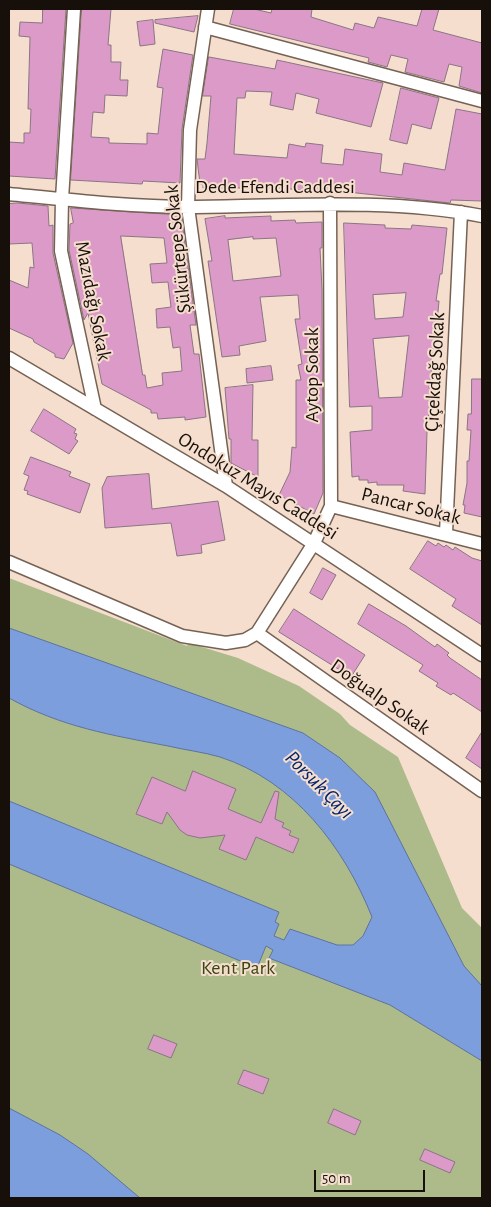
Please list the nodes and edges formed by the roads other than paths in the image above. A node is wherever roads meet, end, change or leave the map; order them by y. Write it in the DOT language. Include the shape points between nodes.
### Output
graph roads {
  1 [pos="74,9"];
  2 [pos="208,9"];
  3 [pos="205,27"];
  4 [pos="482,101"];
  5 [pos="9,194"];
  6 [pos="62,199"];
  7 [pos="330,203"];
  8 [pos="188,207"];
  9 [pos="461,212"];
  10 [pos="482,216"];
  11 [pos="9,358"];
  12 [pos="95,408"];
  13 [pos="226,486"];
  14 [pos="331,506"];
  15 [pos="446,533"];
  16 [pos="314,543"];
  17 [pos="482,544"];
  18 [pos="9,562"];
  19 [pos="256,633"];
  20 [pos="482,655"];
  21 [pos="482,791"];
  1 -- 6 [label="street, Mazıdağı Sokak"];
  2 -- 3 [label="street, Şükürtepe Sokak"];
  3 -- 4 [label="street"];
  3 -- 8 [label="street, Şükürtepe Sokak" via="190,130"];
  5 -- 6 [label="street, Dede Efendi Caddesi"];
  6 -- 8 [label="street, Dede Efendi Caddesi"];
  6 -- 12 [label="street, Mazıdağı Sokak" via="61,251"];
  7 -- 8 [label="street, Dede Efendi Caddesi"];
  7 -- 9 [label="street, Dede Efendi Caddesi"];
  7 -- 14 [label="street, Aytop Sokak"];
  8 -- 13 [label="street, Şükürtepe Sokak"];
  9 -- 10 [label="street, Dede Efendi Caddesi"];
  9 -- 15 [label="street, Çiçekdağ Sokak"];
  11 -- 12 [label="street, Ondokuz Mayıs Caddesi"];
  12 -- 13 [label="street, Ondokuz Mayıs Caddesi"];
  13 -- 16 [label="street, Ondokuz Mayıs Caddesi"];
  14 -- 15 [label="street, Pancar Sokak"];
  14 -- 16 [label="street, Aytop Sokak"];
  15 -- 17 [label="street, Pancar Sokak"];
  16 -- 19 [label="street"];
  16 -- 20 [label="street, Ondokuz Mayıs Caddesi"];
  18 -- 19 [label="street" via="182,636 226,643 245,640"];
  19 -- 21 [label="street, Doğualp Sokak"];
}
